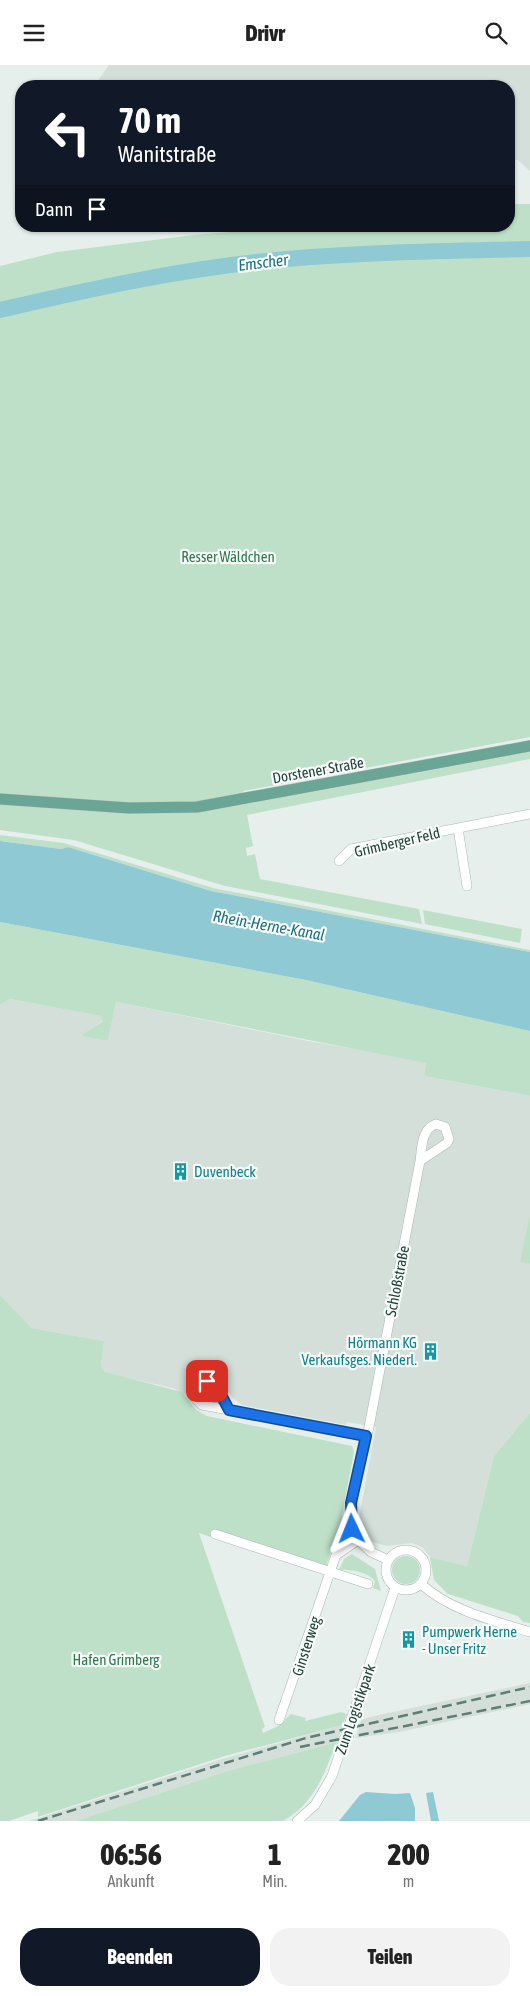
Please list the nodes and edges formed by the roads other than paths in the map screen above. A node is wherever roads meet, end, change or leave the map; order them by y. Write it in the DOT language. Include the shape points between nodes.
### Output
graph roads {
  1 [pos="530,747"];
  2 [pos="0,799"];
  3 [pos="530,814"];
  4 [pos="458,828"];
  5 [pos="339,861"];
  6 [pos="467,886"];
  7 [pos="420,1161"];
  8 [pos="229,1410"];
  9 [pos="366,1436"];
  10 [pos="215,1534"];
  11 [pos="358,1540"];
  12 [pos="388,1560"];
  13 [pos="330,1571"];
  14 [pos="368,1583"];
  15 [pos="421,1584"];
  16 [pos="395,1587"];
  17 [pos="530,1631"];
  18 [pos="279,1720"];
  19 [pos="297,1821"];
  1 -- 2 [label="main road, Dorstener Straße" via="212,805 96,807"];
  3 -- 4 [label="street, Grimberger Feld"];
  4 -- 5 [label="street, Grimberger Feld" via="351,849"];
  4 -- 6 [label="street, Grimberger Feld"];
  7 -- 9 [label="street, Schloßstraße"];
  8 -- 9 [label="street"];
  9 -- 11 [label="street, Schloßstraße" via="351,1503 352,1529"];
  10 -- 13 [label="street"];
  11 -- 12 [label="street" via="371,1552"];
  11 -- 13 [label="street, Ginsterweg" via="336,1555"];
  12 -- 15 [label="street" via="406,1549 420,1555 427,1569"];
  12 -- 16 [label="street" via="386,1575"];
  13 -- 14 [label="street"];
  13 -- 18 [label="street, Ginsterweg"];
  15 -- 16 [label="street" via="406,1591"];
  15 -- 17 [label="street" via="444,1602"];
  16 -- 19 [label="street, Zum Logistikpark" via="332,1777 315,1805"];
}
